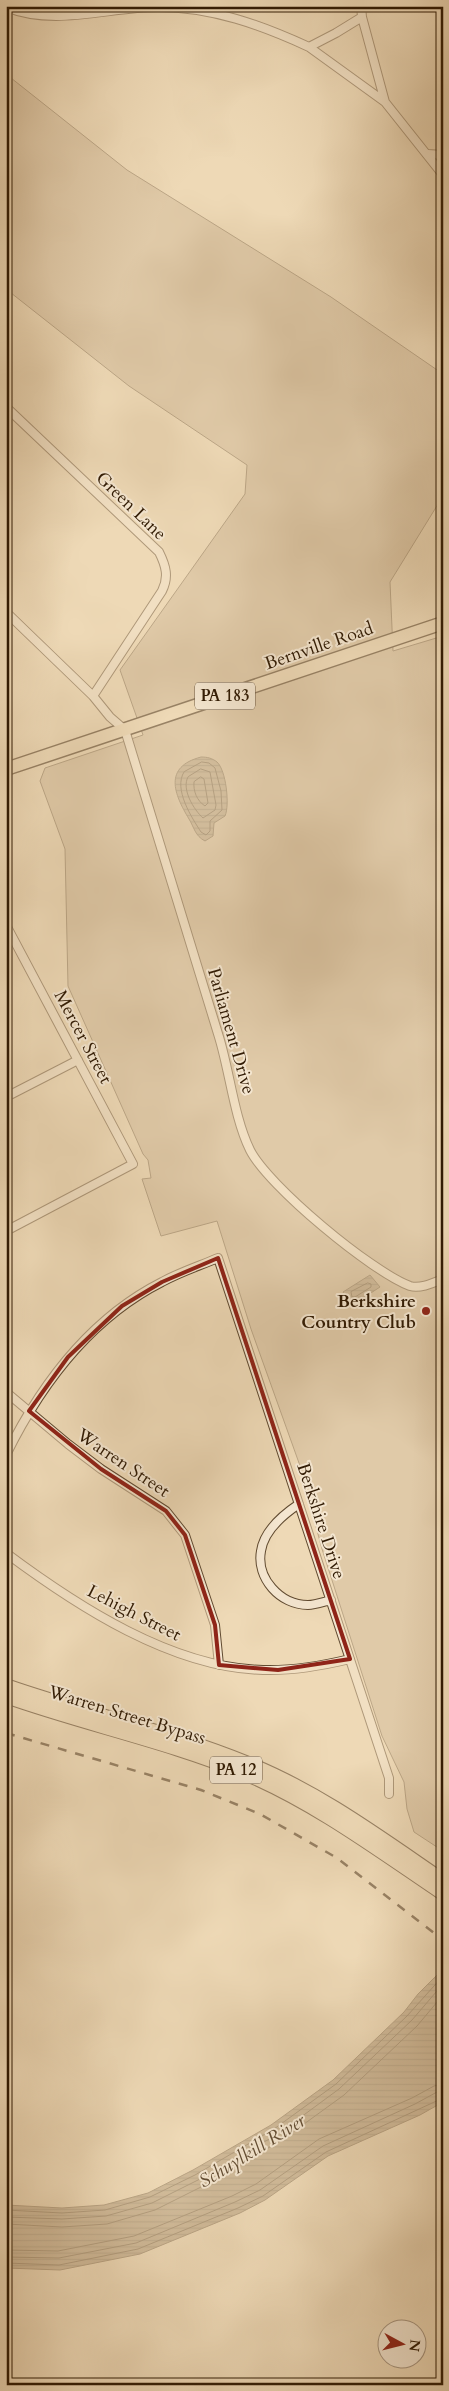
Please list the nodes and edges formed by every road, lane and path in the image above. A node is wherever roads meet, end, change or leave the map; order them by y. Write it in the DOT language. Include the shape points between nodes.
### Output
graph roads {
  1 [pos="361,6"];
  2 [pos="6,7"];
  3 [pos="362,16"];
  4 [pos="308,47"];
  5 [pos="385,102"];
  6 [pos="428,154"];
  7 [pos="443,155"];
  8 [pos="443,176"];
  9 [pos="6,407"];
  10 [pos="6,612"];
  11 [pos="443,623"];
  12 [pos="93,696"];
  13 [pos="125,730"];
  14 [pos="6,769"];
  15 [pos="6,924"];
  16 [pos="78,1060"];
  17 [pos="6,1097"];
  18 [pos="6,1231"];
  19 [pos="443,1279"];
  20 [pos="6,1392"];
  21 [pos="29,1411"];
  22 [pos="6,1455"];
  23 [pos="300,1504"];
  24 [pos="6,1553"];
  25 [pos="330,1600"];
  26 [pos="350,1659"];
  27 [pos="219,1665"];
  28 [pos="6,1686"];
  29 [pos="6,1696"];
  30 [pos="389,1794"];
  31 [pos="443,1880"];
  32 [pos="443,1893"];
  1 -- 3 [label="street"];
  2 -- 4 [label="street" via="25,13 60,16 150,7 194,9 233,17"];
  3 -- 4 [label="street" via="336,34"];
  3 -- 5 [label="street"];
  4 -- 5 [label="street"];
  5 -- 6 [label="street"];
  6 -- 7 [label="street"];
  6 -- 8 [label="street"];
  9 -- 12 [label="street, Green Lane" via="159,552 165,567 162,592"];
  10 -- 12 [label="street, Parliament Drive"];
  11 -- 13 [label="main road, Bernville Road / PA 183"];
  12 -- 13 [label="street, Parliament Drive"];
  13 -- 14 [label="main road, Bernville Road / PA 183"];
  13 -- 19 [label="street, Parliament Drive" via="221,1043 244,1132 258,1164 311,1215 390,1276 412,1287"];
  15 -- 16 [label="street, Mercer Street"];
  16 -- 17 [label="street"];
  16 -- 18 [label="street, Mercer Street" via="132,1164"];
  20 -- 21 [label="street, Warren Street"];
  21 -- 22 [label="street"];
  21 -- 23 [label="street, Berkshire Drive" via="68,1357 122,1306 162,1282 218,1258"];
  21 -- 27 [label="street, Warren Street" via="101,1469 166,1511 185,1535 215,1625"];
  23 -- 25 [label="street, Berkshire Drive"];
  23 -- 25 [label="street" via="285,1513 266,1538 260,1551 264,1578 276,1593 290,1601 307,1605"];
  24 -- 27 [label="street, Lehigh Street" via="102,1616 171,1651"];
  25 -- 26 [label="street, Berkshire Drive"];
  26 -- 27 [label="street, Lehigh Street" via="278,1670"];
  26 -- 30 [label="street, Berkshire Drive" via="389,1778"];
  28 -- 31 [label="highway, Warren Street Bypass / PA 12" via="206,1747 263,1770 333,1808"];
  29 -- 32 [label="highway, Warren Street Bypass / PA 12" via="202,1757 265,1782 334,1820"];
}
